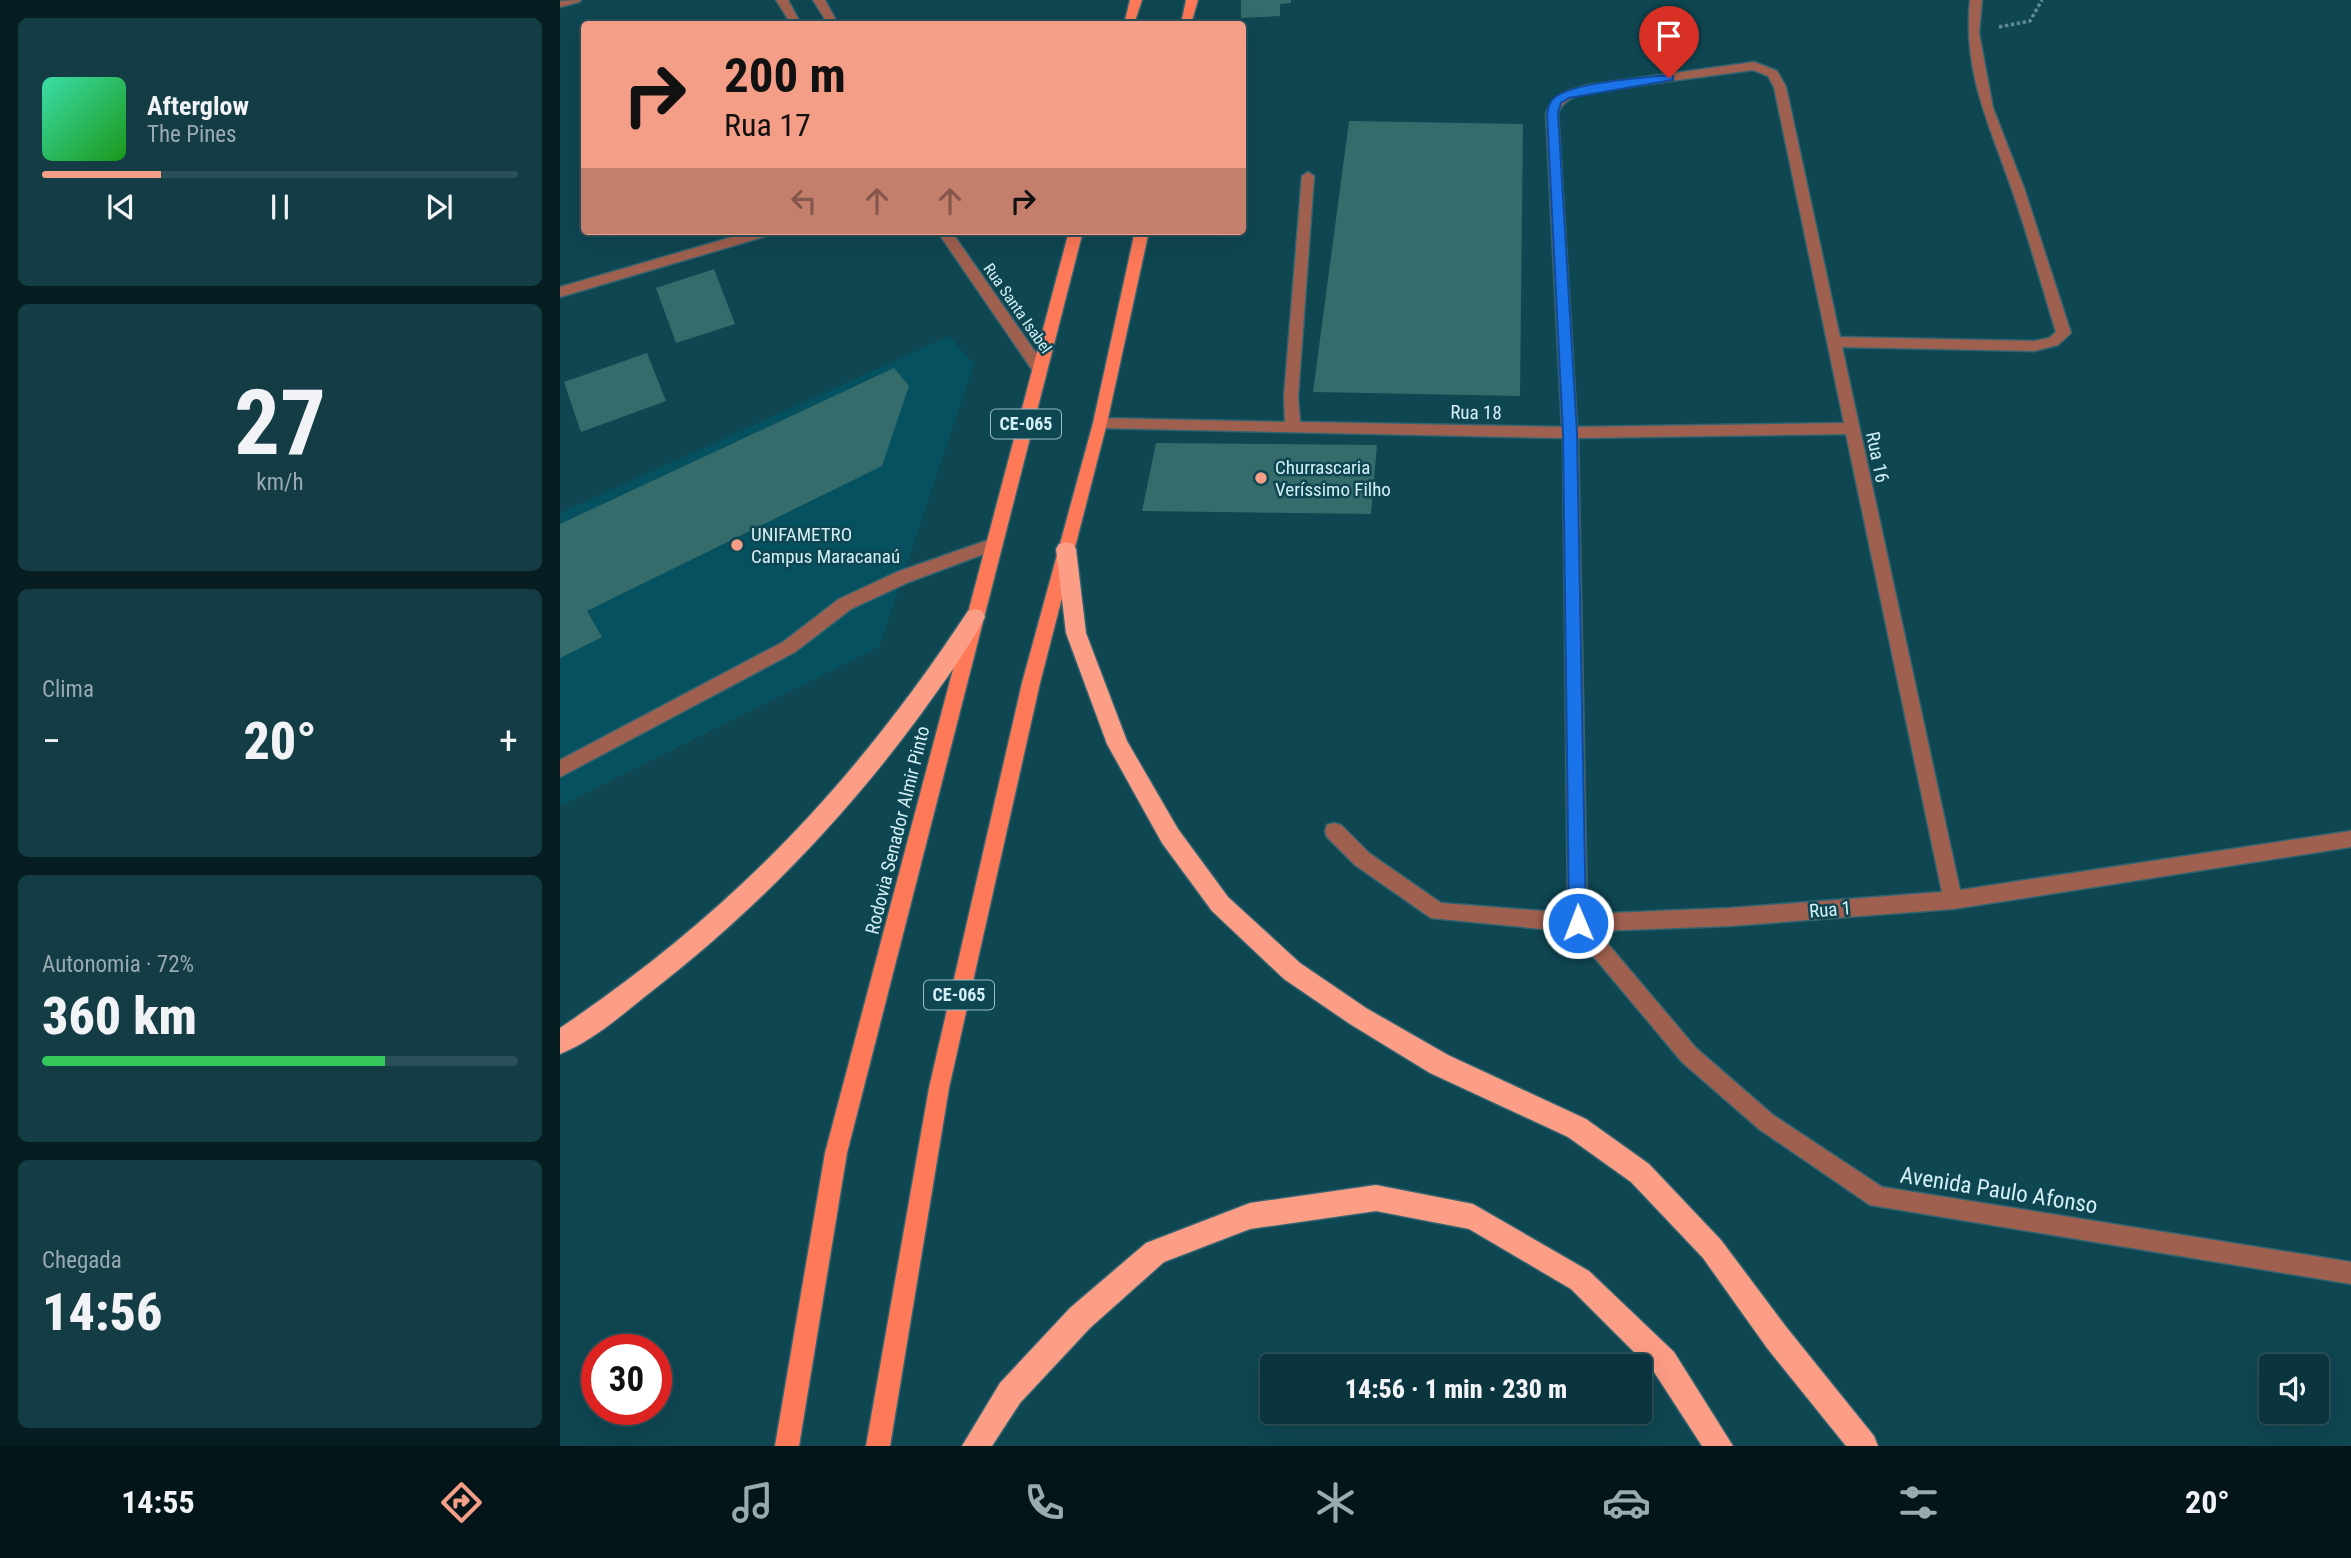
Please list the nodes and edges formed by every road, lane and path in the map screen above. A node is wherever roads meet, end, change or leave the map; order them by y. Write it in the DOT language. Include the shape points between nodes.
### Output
graph roads {
  1 [pos="575,0"];
  2 [pos="782,0"];
  3 [pos="819,0"];
  4 [pos="1136,0"];
  5 [pos="1192,0"];
  6 [pos="1976,0"];
  7 [pos="2042,0"];
  8 [pos="560,4"];
  9 [pos="794,21"];
  10 [pos="831,21"];
  11 [pos="1130,21"];
  12 [pos="1187,21"];
  13 [pos="1973,33"];
  14 [pos="1308,176"];
  15 [pos="754,235"];
  16 [pos="947,235"];
  17 [pos="1075,235"];
  18 [pos="1141,235"];
  19 [pos="560,292"];
  20 [pos="1836,342"];
  21 [pos="1040,370"];
  22 [pos="1100,423"];
  23 [pos="1293,427"];
  24 [pos="1852,428"];
  25 [pos="1570,433"];
  26 [pos="994,544"];
  27 [pos="1066,549"];
  28 [pos="975,617"];
  29 [pos="560,769"];
  30 [pos="1334,831"];
  31 [pos="2351,839"];
  32 [pos="1953,900"];
  33 [pos="1578,923"];
  34 [pos="560,1042"];
  35 [pos="2351,1273"];
  36 [pos="787,1446"];
  37 [pos="878,1446"];
  38 [pos="976,1446"];
  39 [pos="1719,1446"];
  40 [pos="1864,1446"];
  1 -- 8 [label="street"];
  2 -- 9 [label="street"];
  3 -- 10 [label="street"];
  4 -- 11 [label="main road"];
  5 -- 12 [label="main road"];
  6 -- 13 [label="street"];
  7 -- 13 [label="path" via="2029,21"];
  13 -- 20 [label="street" via="1987,108 2064,333 2053,342 2035,346"];
  14 -- 23 [label="street" via="1291,397"];
  15 -- 19 [label="street"];
  16 -- 21 [label="street, Rua Santa Isabel"];
  17 -- 21 [label="main road, Rodovia Senador Almir Pinto / CE-065"];
  18 -- 22 [label="main road, CE-065"];
  20 -- 24 [label="street, Rua 16"];
  20 -- 25 [label="street, Rua 16" via="1780,87 1773,74 1754,66 1565,96 1556,102 1552,113"];
  21 -- 26 [label="main road, Rodovia Senador Almir Pinto / CE-065"];
  22 -- 23 [label="street, Rua 18"];
  22 -- 27 [label="main road, CE-065"];
  23 -- 25 [label="street, Rua 18"];
  24 -- 25 [label="street, Rua 18"];
  24 -- 32 [label="street, Rua 16"];
  25 -- 33 [label="street"];
  26 -- 28 [label="main road, Rodovia Senador Almir Pinto / CE-065"];
  26 -- 29 [label="street" via="845,604 789,647"];
  27 -- 37 [label="main road, CE-065" via="939,1088"];
  27 -- 40 [label="highway" via="1076,632 1118,744 1170,836 1220,904 1292,971 1359,1016 1439,1065 1577,1128 1640,1173 1712,1249"];
  28 -- 34 [label="highway" via="885,749 823,819 703,937"];
  28 -- 36 [label="main road, Rodovia Senador Almir Pinto / CE-065" via="836,1153"];
  30 -- 33 [label="street, Rua 1" via="1362,859 1438,912"];
  31 -- 32 [label="street, Rua 1"];
  32 -- 33 [label="street, Rua 1"];
  33 -- 35 [label="street, Avenida Paulo Afonso" via="1689,1055 1766,1122 1878,1197"];
  38 -- 39 [label="highway" via="1010,1393 1080,1318 1155,1252 1250,1216 1376,1198 1473,1217 1580,1280 1664,1362"];
}
